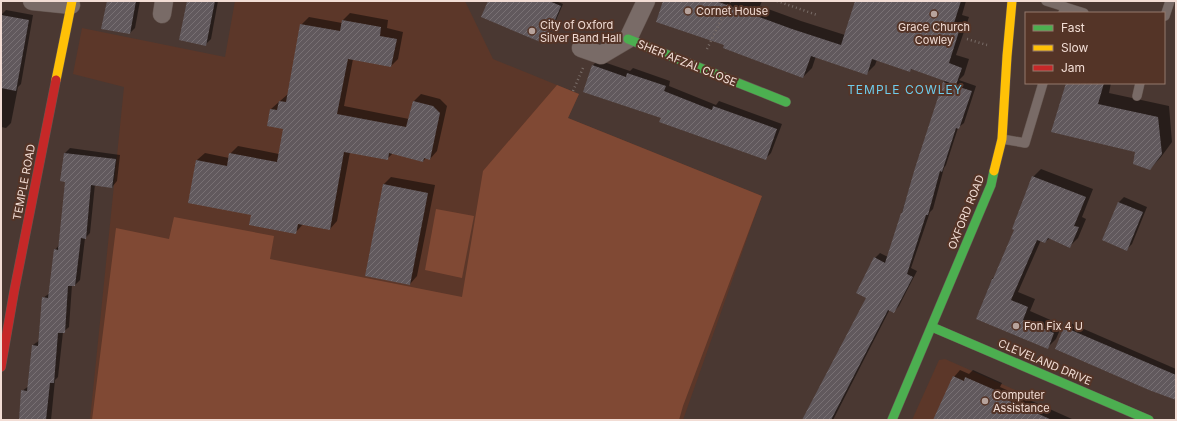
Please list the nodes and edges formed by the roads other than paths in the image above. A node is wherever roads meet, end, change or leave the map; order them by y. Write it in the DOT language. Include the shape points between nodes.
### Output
graph roads {
  1 [pos="32,1"];
  2 [pos="646,1"];
  3 [pos="1012,1"];
  4 [pos="1046,1"];
  5 [pos="1170,1"];
  6 [pos="72,3"];
  7 [pos="1064,10"];
  8 [pos="1077,12"];
  9 [pos="1166,16"];
  10 [pos="628,39"];
  11 [pos="586,50"];
  12 [pos="1043,84"];
  13 [pos="1140,84"];
  14 [pos="1137,96"];
  15 [pos="786,102"];
  16 [pos="1002,139"];
  17 [pos="932,326"];
  18 [pos="1,367"];
  19 [pos="892,420"];
  20 [pos="1148,420"];
  1 -- 6 [label="street"];
  2 -- 10 [label="street, SHER AFZAL CLOSE"];
  3 -- 16 [label="street, OXFORD ROAD"];
  4 -- 7 [label="lane"];
  5 -- 9 [label="lane"];
  6 -- 18 [label="street, TEMPLE ROAD"];
  7 -- 8 [label="lane"];
  10 -- 11 [label="street" via="601,55"];
  10 -- 15 [label="street, SHER AFZAL CLOSE"];
  12 -- 16 [label="lane" via="1026,143"];
  13 -- 14 [label="lane"];
  16 -- 17 [label="street, OXFORD ROAD" via="991,185"];
  17 -- 19 [label="street, OXFORD ROAD"];
  17 -- 20 [label="street, CLEVELAND DRIVE"];
}
